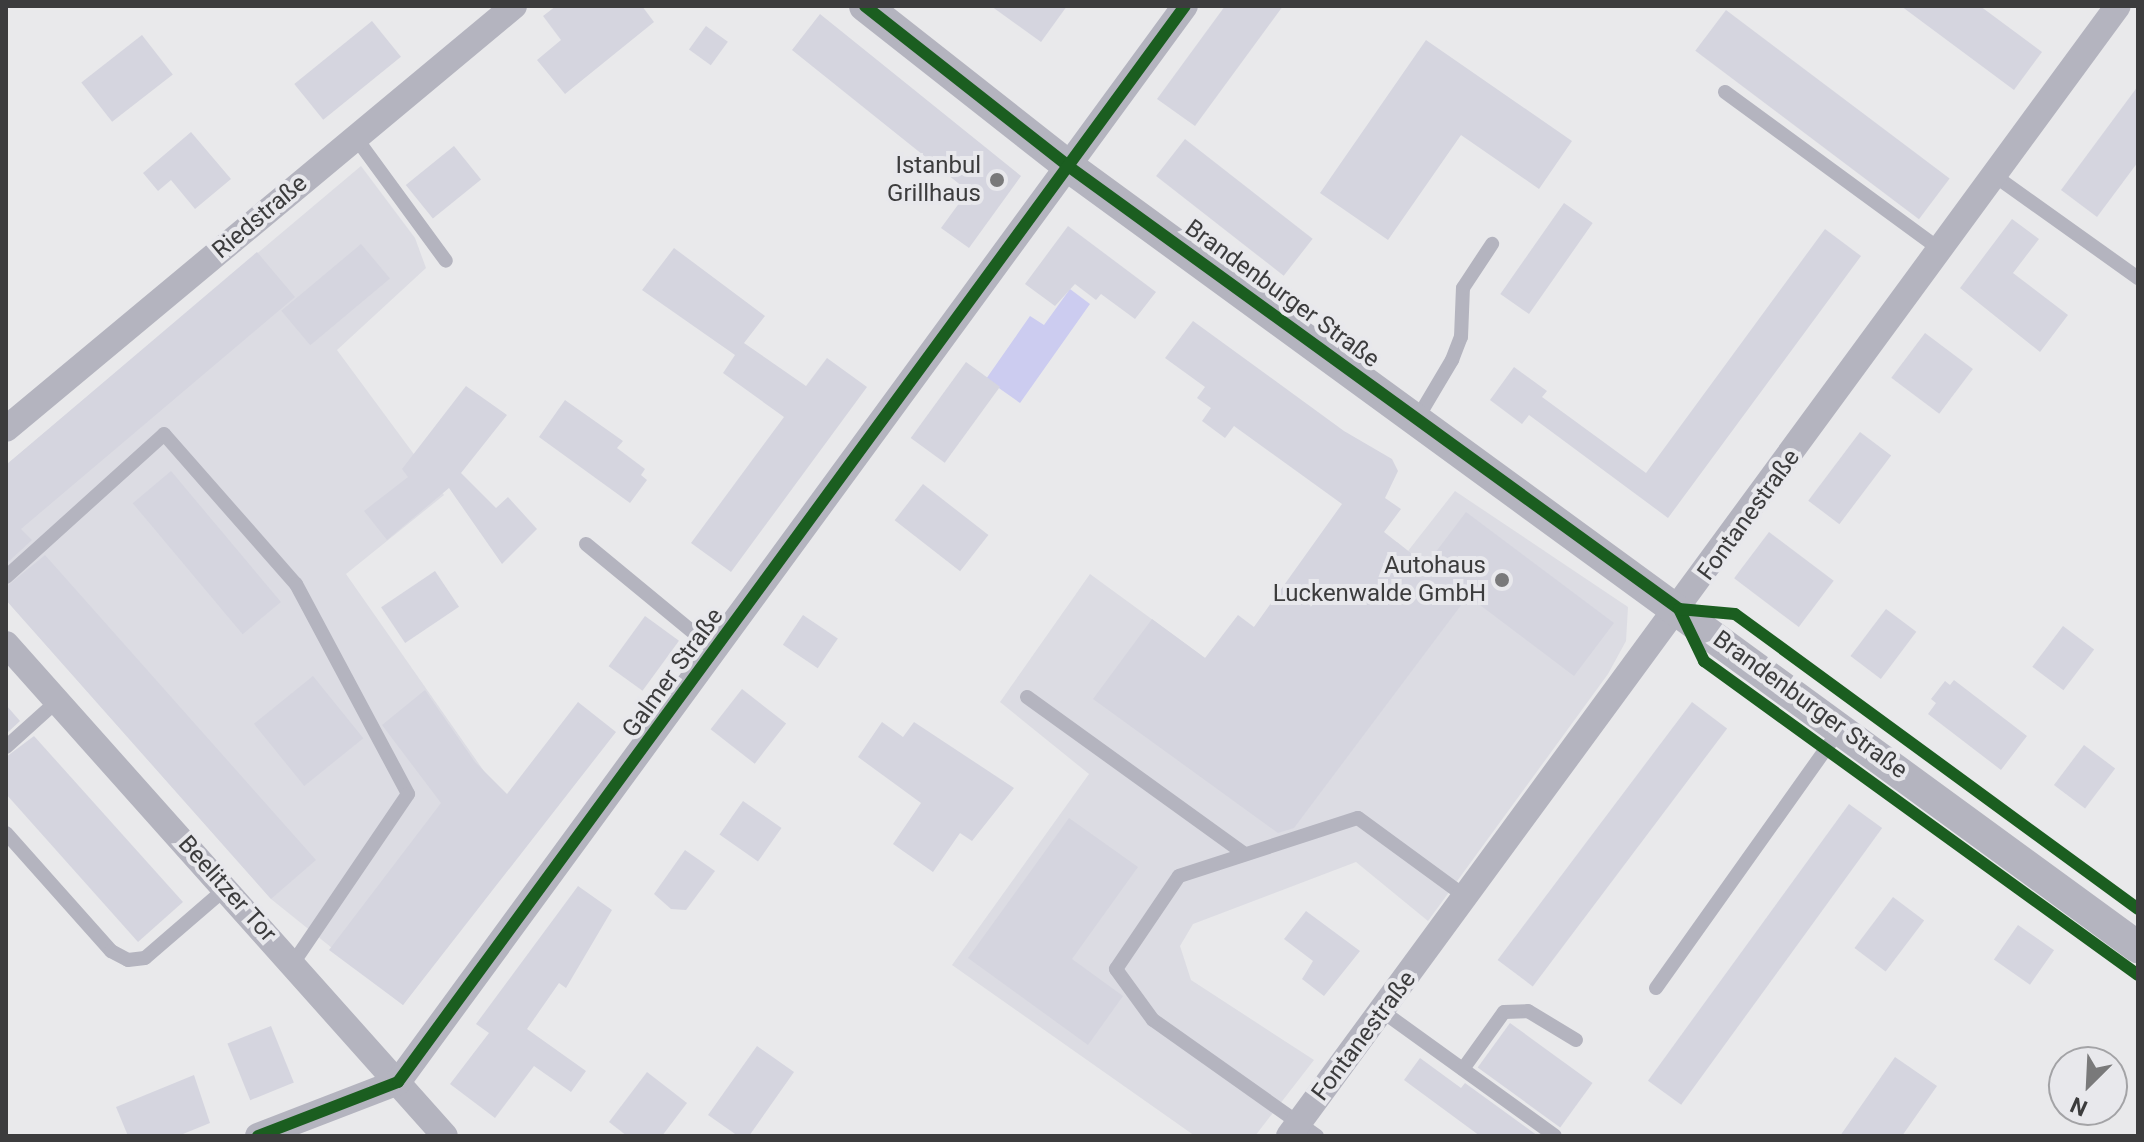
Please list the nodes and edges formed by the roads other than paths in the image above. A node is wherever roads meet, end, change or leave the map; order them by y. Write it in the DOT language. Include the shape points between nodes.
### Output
graph roads {
  1 [pos="514,6"];
  2 [pos="865,6"];
  3 [pos="1185,6"];
  4 [pos="2118,6"];
  5 [pos="1725,92"];
  6 [pos="356,138"];
  7 [pos="1068,166"];
  8 [pos="1995,176"];
  9 [pos="1492,244"];
  10 [pos="1941,250"];
  11 [pos="446,261"];
  12 [pos="2138,278"];
  13 [pos="1417,419"];
  14 [pos="6,429"];
  15 [pos="586,544"];
  16 [pos="6,577"];
  17 [pos="1679,609"];
  18 [pos="6,644"];
  19 [pos="716,651"];
  20 [pos="1027,697"];
  21 [pos="57,701"];
  22 [pos="1841,728"];
  23 [pos="6,747"];
  24 [pos="6,833"];
  25 [pos="1243,853"];
  26 [pos="226,888"];
  27 [pos="1466,897"];
  28 [pos="2138,947"];
  29 [pos="293,963"];
  30 [pos="1656,988"];
  31 [pos="1382,1011"];
  32 [pos="1576,1040"];
  33 [pos="1463,1069"];
  34 [pos="398,1082"];
  35 [pos="1302,1132"];
  36 [pos="258,1136"];
  37 [pos="445,1136"];
  38 [pos="1555,1136"];
  1 -- 6 [label="street, Riedstraße"];
  2 -- 7 [label="street, Brandenburger Straße"];
  3 -- 7 [label="street, Galmer Straße"];
  4 -- 8 [label="street, Fontanestraße"];
  5 -- 10 [label="lane"];
  6 -- 11 [label="lane"];
  6 -- 14 [label="street, Riedstraße"];
  7 -- 13 [label="street, Brandenburger Straße"];
  7 -- 19 [label="street, Galmer Straße"];
  8 -- 10 [label="street, Fontanestraße"];
  8 -- 12 [label="lane"];
  9 -- 13 [label="lane" via="1463,288 1461,337"];
  10 -- 17 [label="street, Fontanestraße"];
  13 -- 17 [label="street, Brandenburger Straße"];
  15 -- 19 [label="lane"];
  16 -- 29 [label="lane" via="164,434 296,584 408,794"];
  17 -- 22 [label="street, Brandenburger Straße"];
  17 -- 27 [label="street, Fontanestraße"];
  18 -- 21 [label="street, Beelitzer Tor"];
  19 -- 34 [label="street, Galmer Straße"];
  20 -- 25 [label="lane"];
  21 -- 23 [label="lane"];
  21 -- 26 [label="street, Beelitzer Tor"];
  22 -- 28 [label="street, Brandenburger Straße"];
  22 -- 30 [label="lane"];
  24 -- 26 [label="lane" via="111,951 128,960 145,958"];
  25 -- 27 [label="lane" via="1358,818"];
  25 -- 35 [label="lane" via="1179,876 1116,969 1153,1020"];
  26 -- 29 [label="street, Beelitzer Tor"];
  27 -- 31 [label="street, Fontanestraße"];
  29 -- 34 [label="street, Beelitzer Tor"];
  31 -- 33 [label="lane"];
  31 -- 35 [label="street, Fontanestraße"];
  32 -- 33 [label="lane" via="1528,1011 1504,1012"];
  33 -- 38 [label="lane"];
  34 -- 36 [label="street"];
  34 -- 37 [label="street, Beelitzer Tor"];
}
